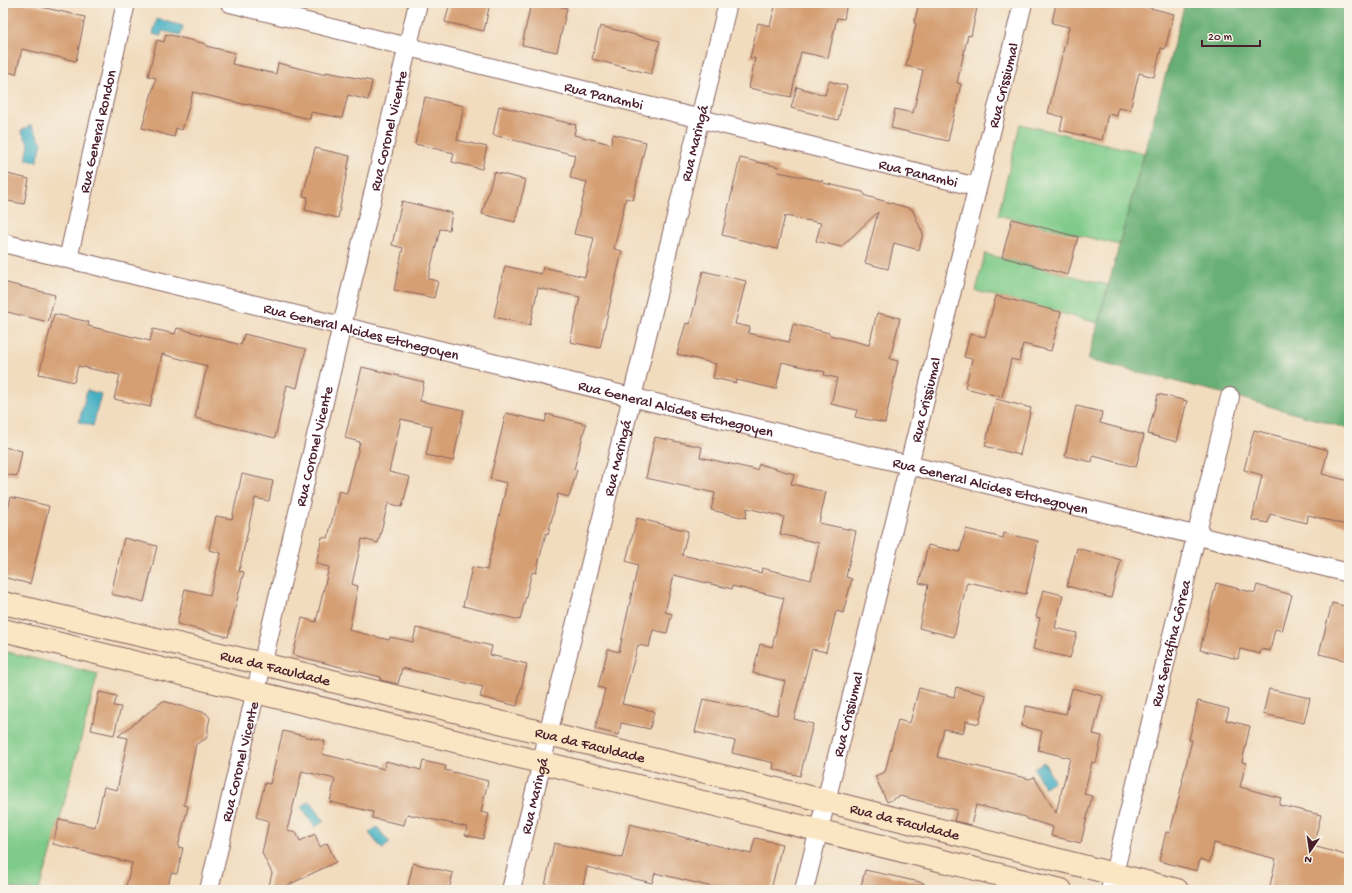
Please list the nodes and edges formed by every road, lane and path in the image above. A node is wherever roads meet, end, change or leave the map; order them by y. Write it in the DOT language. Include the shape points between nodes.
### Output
graph roads {
  1 [pos="126,3"];
  2 [pos="230,3"];
  3 [pos="418,3"];
  4 [pos="728,3"];
  5 [pos="1023,3"];
  6 [pos="408,46"];
  7 [pos="700,118"];
  8 [pos="977,186"];
  9 [pos="3,243"];
  10 [pos="68,259"];
  11 [pos="342,326"];
  12 [pos="632,397"];
  13 [pos="1230,397"];
  14 [pos="909,465"];
  15 [pos="1196,536"];
  16 [pos="1349,573"];
  17 [pos="3,603"];
  18 [pos="3,630"];
  19 [pos="263,664"];
  20 [pos="256,692"];
  21 [pos="548,734"];
  22 [pos="542,762"];
  23 [pos="826,801"];
  24 [pos="819,830"];
  25 [pos="1112,882"];
  26 [pos="209,890"];
  27 [pos="511,890"];
  28 [pos="804,890"];
  29 [pos="1061,890"];
  30 [pos="1177,890"];
  1 -- 10 [label="street, Rua General Rondon"];
  2 -- 6 [label="street, Rua Panambi"];
  3 -- 6 [label="street, Rua Coronel Vicente"];
  4 -- 7 [label="street, Rua Maringá"];
  5 -- 8 [label="street, Rua Crissiumal"];
  6 -- 7 [label="street, Rua Panambi"];
  6 -- 11 [label="street, Rua Coronel Vicente"];
  7 -- 8 [label="street, Rua Panambi"];
  7 -- 12 [label="street, Rua Maringá"];
  8 -- 14 [label="street, Rua Crissiumal"];
  9 -- 10 [label="street, Rua General Alcides Etchegoyen"];
  10 -- 11 [label="street, Rua General Alcides Etchegoyen"];
  11 -- 12 [label="street, Rua General Alcides Etchegoyen"];
  11 -- 19 [label="street, Rua Coronel Vicente"];
  12 -- 14 [label="street, Rua General Alcides Etchegoyen"];
  12 -- 21 [label="street, Rua Maringá"];
  13 -- 15 [label="street, Rua Serrafina Côrrea"];
  14 -- 15 [label="street, Rua General Alcides Etchegoyen"];
  14 -- 23 [label="street, Rua Crissiumal"];
  15 -- 16 [label="street, Rua General Alcides Etchegoyen"];
  15 -- 25 [label="street, Rua Serrafina Côrrea"];
  17 -- 19 [label="street, Rua da Faculdade"];
  18 -- 20 [label="street, Rua da Faculdade"];
  19 -- 20 [label="street, Rua Coronel Vicente"];
  19 -- 21 [label="street, Rua da Faculdade"];
  20 -- 22 [label="street, Rua da Faculdade"];
  20 -- 26 [label="street, Rua Coronel Vicente"];
  21 -- 22 [label="street, Rua Maringá"];
  21 -- 23 [label="street, Rua da Faculdade"];
  22 -- 24 [label="street, Rua da Faculdade"];
  22 -- 27 [label="street, Rua Maringá"];
  23 -- 24 [label="street, Rua Crissiumal"];
  23 -- 25 [label="street, Rua da Faculdade"];
  24 -- 28 [label="street, Rua Crissiumal"];
  24 -- 29 [label="street, Rua da Faculdade"];
  25 -- 30 [label="street, Rua da Faculdade"];
}
